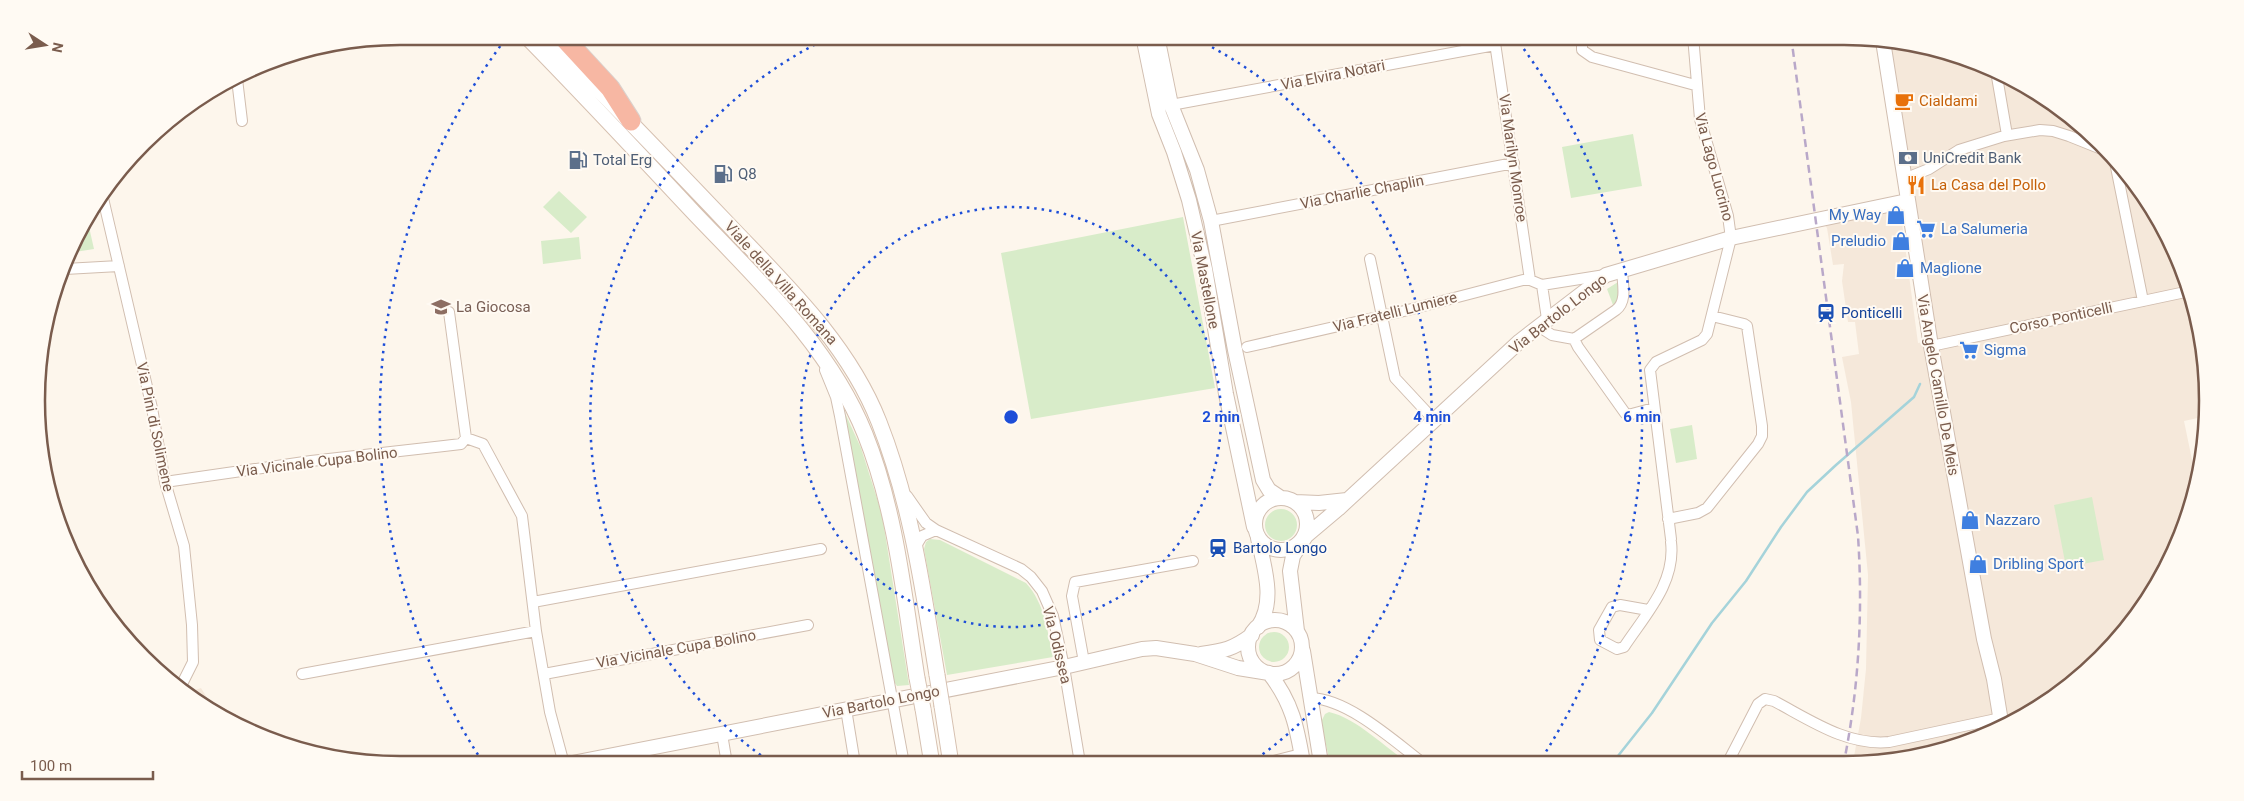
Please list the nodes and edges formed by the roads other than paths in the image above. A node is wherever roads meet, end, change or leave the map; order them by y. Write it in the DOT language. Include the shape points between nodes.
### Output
graph roads {
  1 [pos="535,45"];
  2 [pos="554,45"];
  3 [pos="570,45"];
  4 [pos="1145,45"];
  5 [pos="1160,45"];
  6 [pos="1475,45"];
  7 [pos="1496,45"];
  8 [pos="1582,45"];
  9 [pos="1694,45"];
  10 [pos="1884,47"];
  11 [pos="1998,80"];
  12 [pos="237,85"];
  13 [pos="1696,85"];
  14 [pos="1171,105"];
  15 [pos="242,120"];
  16 [pos="631,121"];
  17 [pos="2007,135"];
  18 [pos="2091,145"];
  19 [pos="1514,163"];
  20 [pos="2117,174"];
  21 [pos="1904,178"];
  22 [pos="1907,201"];
  23 [pos="104,204"];
  24 [pos="1211,221"];
  25 [pos="1731,238"];
  26 [pos="1370,258"];
  27 [pos="119,266"];
  28 [pos="70,269"];
  29 [pos="1622,269"];
  30 [pos="1606,275"];
  31 [pos="1530,280"];
  32 [pos="1542,285"];
  33 [pos="2182,293"];
  34 [pos="2143,301"];
  35 [pos="449,312"];
  36 [pos="1381,316"];
  37 [pos="1712,316"];
  38 [pos="1542,323"];
  39 [pos="1574,338"];
  40 [pos="815,345"];
  41 [pos="1931,346"];
  42 [pos="1247,347"];
  43 [pos="1654,408"];
  44 [pos="1434,420"];
  45 [pos="466,438"];
  46 [pos="165,482"];
  47 [pos="900,486"];
  48 [pos="1281,498"];
  49 [pos="1347,500"];
  50 [pos="1295,502"];
  51 [pos="1668,518"];
  52 [pos="936,530"];
  53 [pos="1256,533"];
  54 [pos="1302,541"];
  55 [pos="916,546"];
  56 [pos="816,548"];
  57 [pos="1193,561"];
  58 [pos="533,599"];
  59 [pos="1648,610"];
  60 [pos="808,625"];
  61 [pos="536,631"];
  62 [pos="1255,631"];
  63 [pos="1297,631"];
  64 [pos="1302,648"];
  65 [pos="1195,654"];
  66 [pos="1084,662"];
  67 [pos="1064,667"];
  68 [pos="1269,673"];
  69 [pos="302,674"];
  70 [pos="544,674"];
  71 [pos="183,682"];
  72 [pos="1310,698"];
  73 [pos="891,700"];
  74 [pos="846,709"];
  75 [pos="2001,719"];
  76 [pos="1987,725"];
  77 [pos="722,734"];
  78 [pos="563,756"];
  79 [pos="607,756"];
  80 [pos="726,756"];
  81 [pos="853,756"];
  82 [pos="902,756"];
  83 [pos="931,756"];
  84 [pos="951,756"];
  85 [pos="1079,756"];
  86 [pos="1302,756"];
  87 [pos="1320,756"];
  88 [pos="1413,756"];
  89 [pos="1731,756"];
  1 -- 40 [label="main road, Viale della Villa Romana" via="748,269"];
  2 -- 16 [label="main road, Viale della Villa Romana"];
  3 -- 16 [label="highway" via="610,88"];
  4 -- 53 [label="street, Via Mastellone" via="1159,114 1174,152 1197,234 1226,394"];
  5 -- 14 [label="street, Via Mastellone"];
  6 -- 14 [label="street, Via Elvira Notari"];
  7 -- 19 [label="street, Via Marilyn Monroe"];
  8 -- 13 [label="street" via="1582,50 1592,57"];
  9 -- 13 [label="street, Via Lago Lucrino"];
  10 -- 21 [label="street, Via Angelo Camillo De Meis"];
  11 -- 17 [label="street"];
  12 -- 15 [label="street"];
  13 -- 25 [label="street, Via Lago Lucrino" via="1700,119 1728,216"];
  14 -- 24 [label="street, Via Mastellone" via="1197,170"];
  16 -- 47 [label="main road, Viale della Villa Romana" via="816,319 848,362 879,420"];
  17 -- 18 [label="street" via="2053,131"];
  17 -- 21 [label="street" via="1959,150 1929,169"];
  19 -- 24 [label="street, Via Charlie Chaplin"];
  19 -- 31 [label="street, Via Marilyn Monroe"];
  20 -- 34 [label="street"];
  21 -- 22 [label="street, Via Angelo Camillo De Meis"];
  22 -- 25 [label="street, Via Bartolo Longo"];
  22 -- 41 [label="street, Via Angelo Camillo De Meis"];
  23 -- 27 [label="street, Via Pini di Solimene"];
  24 -- 48 [label="street, Via Mastellone" via="1262,480"];
  25 -- 29 [label="street, Via Bartolo Longo"];
  25 -- 37 [label="street"];
  26 -- 36 [label="street"];
  27 -- 28 [label="street"];
  27 -- 46 [label="street, Via Pini di Solimene" via="152,408"];
  29 -- 30 [label="street, Via Bartolo Longo"];
  29 -- 39 [label="street" via="1622,306"];
  30 -- 32 [label="street"];
  30 -- 38 [label="street, Via Bartolo Longo"];
  31 -- 32 [label="street"];
  31 -- 36 [label="street, Via Fratelli Lumiere"];
  32 -- 38 [label="street"];
  33 -- 34 [label="street, Corso Ponticelli"];
  34 -- 41 [label="street, Corso Ponticelli"];
  35 -- 45 [label="street"];
  36 -- 42 [label="street, Via Fratelli Lumiere"];
  36 -- 44 [label="street" via="1395,378"];
  37 -- 43 [label="street" via="1705,338 1652,366 1649,375"];
  37 -- 51 [label="street" via="1747,326 1762,436 1704,510"];
  38 -- 39 [label="street" via="1552,335"];
  38 -- 44 [label="street, Via Bartolo Longo"];
  39 -- 43 [label="street" via="1625,413"];
  40 -- 73 [label="street, Viale della Villa Romana" via="840,416"];
  40 -- 83 [label="main road, Viale della Villa Romana, bridge" via="852,404 882,479"];
  41 -- 75 [label="street, Via Angelo Camillo De Meis"];
  43 -- 51 [label="street"];
  44 -- 49 [label="street, Via Bartolo Longo"];
  45 -- 46 [label="street, Via Vicinale Cupa Bolino" via="461,444 311,460"];
  45 -- 58 [label="street" via="483,444 522,516"];
  46 -- 71 [label="street, Via Pini di Solimene" via="184,546 192,626 193,662"];
  47 -- 52 [label="street, Via Odissea" via="915,510"];
  47 -- 55 [label="main road, Viale della Villa Romana"];
  48 -- 50 [label="street"];
  48 -- 53 [label="street" via="1265,503 1255,518"];
  49 -- 50 [label="street"];
  49 -- 54 [label="street, Via Bartolo Longo"];
  50 -- 54 [label="street" via="1307,520"];
  51 -- 59 [label="street" via="1672,561 1668,578"];
  52 -- 55 [label="street" via="922,536"];
  52 -- 67 [label="street, Via Odissea" via="1021,569 1031,577 1042,591 1053,616"];
  53 -- 54 [label="street" via="1263,544 1276,551 1290,549"];
  53 -- 62 [label="street" via="1267,583 1268,605"];
  54 -- 63 [label="street, Via Bartolo Longo" via="1293,556 1290,572"];
  55 -- 84 [label="main road, Viale della Villa Romana, bridge"];
  56 -- 58 [label="street"];
  57 -- 66 [label="street" via="1075,582 1072,596"];
  58 -- 61 [label="street"];
  59 -- 59 [label="street" via="1621,649 1600,640 1599,630 1612,608 1620,605"];
  60 -- 70 [label="street, Via Vicinale Cupa Bolino"];
  61 -- 69 [label="street"];
  61 -- 70 [label="street"];
  62 -- 63 [label="street" via="1270,621 1280,621"];
  62 -- 65 [label="street, Via Bartolo Longo" via="1227,651"];
  62 -- 68 [label="street" via="1249,647 1252,661"];
  63 -- 64 [label="street"];
  64 -- 68 [label="street" via="1294,667 1279,674"];
  64 -- 72 [label="street"];
  65 -- 66 [label="street, Via Bartolo Longo" via="1142,649"];
  65 -- 68 [label="street, Via Bartolo Longo" via="1238,668"];
  66 -- 67 [label="street, Via Bartolo Longo"];
  67 -- 73 [label="street, Via Bartolo Longo"];
  67 -- 85 [label="street, Via Odissea"];
  68 -- 86 [label="street" via="1290,706"];
  70 -- 78 [label="street" via="550,712"];
  72 -- 87 [label="street"];
  72 -- 88 [label="street" via="1332,702"];
  73 -- 74 [label="street, Via Bartolo Longo"];
  73 -- 82 [label="street, Viale della Villa Romana"];
  74 -- 77 [label="street, Via Bartolo Longo"];
  74 -- 81 [label="street"];
  76 -- 89 [label="street" via="1873,743 1841,735 1766,699 1758,704"];
  77 -- 79 [label="street, Via Bartolo Longo"];
  77 -- 80 [label="street"];
}
